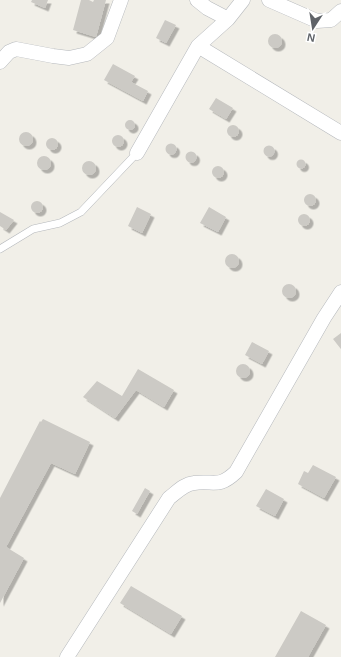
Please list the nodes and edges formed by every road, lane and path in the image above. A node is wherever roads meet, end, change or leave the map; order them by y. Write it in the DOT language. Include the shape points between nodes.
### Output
graph roads {
  1 [pos="121,0"];
  2 [pos="198,0"];
  3 [pos="242,0"];
  4 [pos="270,0"];
  5 [pos="341,11"];
  6 [pos="228,19"];
  7 [pos="198,46"];
  8 [pos="0,62"];
  9 [pos="341,133"];
  10 [pos="137,153"];
  11 [pos="0,249"];
  12 [pos="341,292"];
  13 [pos="67,657"];
  1 -- 8 [label="street" via="107,38 87,54 69,58 16,49"];
  2 -- 6 [label="street"];
  3 -- 6 [label="street"];
  4 -- 5 [label="street" via="317,21 331,20"];
  6 -- 7 [label="street"];
  7 -- 9 [label="street"];
  7 -- 10 [label="street"];
  10 -- 11 [label="lane" via="81,212 60,223 33,229"];
  12 -- 13 [label="street" via="236,472 227,480 193,483 182,487 169,498"];
}
